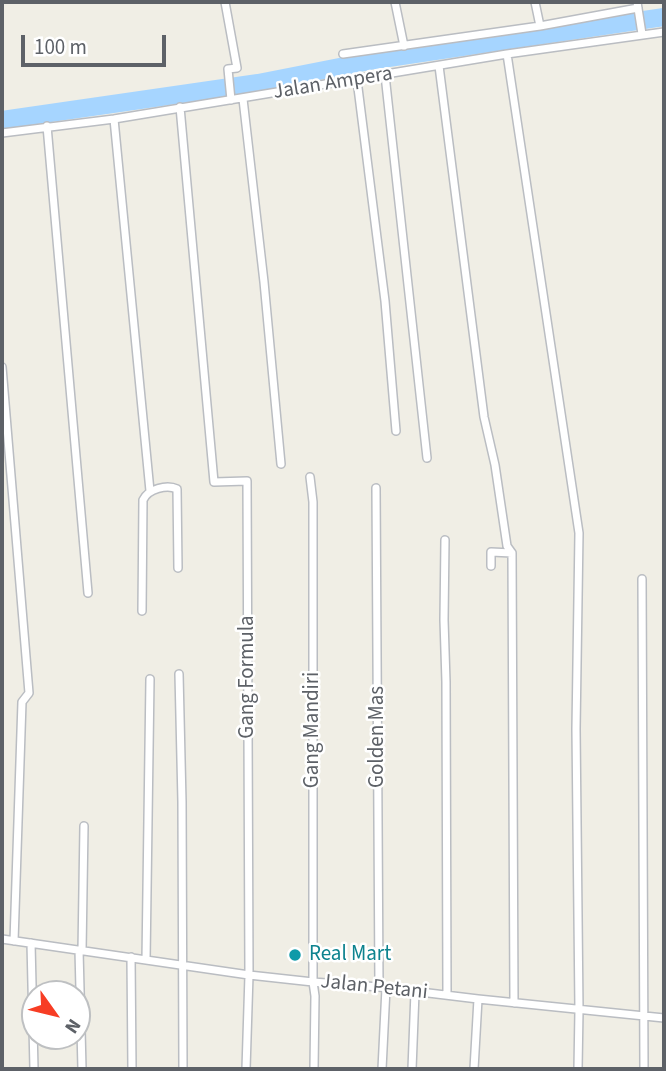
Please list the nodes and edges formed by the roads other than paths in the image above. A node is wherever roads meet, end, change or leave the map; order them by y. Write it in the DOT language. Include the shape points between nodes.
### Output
graph roads {
  1 [pos="225,2"];
  2 [pos="395,2"];
  3 [pos="535,2"];
  4 [pos="638,5"];
  5 [pos="540,26"];
  6 [pos="664,32"];
  7 [pos="642,34"];
  8 [pos="404,46"];
  9 [pos="343,54"];
  10 [pos="507,54"];
  11 [pos="439,66"];
  12 [pos="385,75"];
  13 [pos="357,80"];
  14 [pos="231,96"];
  15 [pos="243,99"];
  16 [pos="180,107"];
  17 [pos="114,119"];
  18 [pos="47,126"];
  19 [pos="2,133"];
  20 [pos="2,367"];
  21 [pos="396,431"];
  22 [pos="427,458"];
  23 [pos="281,464"];
  24 [pos="310,477"];
  25 [pos="376,488"];
  26 [pos="150,491"];
  27 [pos="445,540"];
  28 [pos="512,553"];
  29 [pos="491,566"];
  30 [pos="178,568"];
  31 [pos="642,579"];
  32 [pos="88,593"];
  33 [pos="142,611"];
  34 [pos="179,674"];
  35 [pos="150,679"];
  36 [pos="84,825"];
  37 [pos="2,939"];
  38 [pos="14,941"];
  39 [pos="31,943"];
  40 [pos="80,950"];
  41 [pos="131,957"];
  42 [pos="146,960"];
  43 [pos="183,965"];
  44 [pos="249,975"];
  45 [pos="313,982"];
  46 [pos="382,987"];
  47 [pos="415,992"];
  48 [pos="447,995"];
  49 [pos="478,999"];
  50 [pos="514,1003"];
  51 [pos="579,1010"];
  52 [pos="644,1016"];
  53 [pos="664,1018"];
  54 [pos="34,1069"];
  55 [pos="82,1069"];
  56 [pos="132,1069"];
  57 [pos="183,1069"];
  58 [pos="246,1069"];
  59 [pos="314,1069"];
  60 [pos="382,1069"];
  61 [pos="412,1069"];
  62 [pos="474,1069"];
  63 [pos="578,1069"];
  64 [pos="645,1069"];
  1 -- 14 [label="street" via="237,68 228,69"];
  2 -- 8 [label="street"];
  3 -- 5 [label="street"];
  4 -- 5 [label="street"];
  4 -- 7 [label="street"];
  5 -- 8 [label="street"];
  6 -- 7 [label="street, Jalan Ampera"];
  7 -- 10 [label="street, Jalan Ampera"];
  8 -- 9 [label="street"];
  10 -- 11 [label="street, Jalan Ampera"];
  10 -- 51 [label="street" via="579,533"];
  11 -- 12 [label="street, Jalan Ampera"];
  11 -- 28 [label="street" via="484,417"];
  12 -- 13 [label="street, Jalan Ampera"];
  12 -- 22 [label="street"];
  13 -- 15 [label="street, Jalan Ampera"];
  13 -- 21 [label="street"];
  14 -- 15 [label="street, Jalan Ampera"];
  14 -- 16 [label="street, Jalan Ampera"];
  15 -- 23 [label="street"];
  16 -- 17 [label="street, Jalan Ampera"];
  16 -- 44 [label="street, Gang Formula" via="214,482 247,481"];
  17 -- 18 [label="street, Jalan Ampera"];
  17 -- 26 [label="street"];
  18 -- 19 [label="street, Jalan Ampera"];
  18 -- 32 [label="street"];
  20 -- 38 [label="street" via="29,693 22,702"];
  24 -- 45 [label="street, Gang Mandiri"];
  25 -- 46 [label="street, Golden Mas"];
  26 -- 30 [label="street" via="177,489"];
  26 -- 33 [label="street" via="143,500"];
  27 -- 48 [label="street"];
  28 -- 29 [label="street" via="491,552"];
  28 -- 50 [label="street" via="517,579"];
  31 -- 52 [label="street"];
  34 -- 43 [label="street"];
  35 -- 42 [label="street"];
  36 -- 40 [label="street"];
  37 -- 38 [label="street, Jalan Petani"];
  38 -- 39 [label="street, Jalan Petani"];
  39 -- 40 [label="street, Jalan Petani"];
  39 -- 54 [label="street"];
  40 -- 41 [label="street, Jalan Petani"];
  40 -- 55 [label="street"];
  41 -- 42 [label="street, Jalan Petani"];
  41 -- 56 [label="street"];
  42 -- 43 [label="street, Jalan Petani"];
  43 -- 44 [label="street, Jalan Petani"];
  43 -- 57 [label="street"];
  44 -- 45 [label="street, Jalan Petani"];
  44 -- 58 [label="street, Gang Formula"];
  45 -- 46 [label="street, Jalan Petani"];
  45 -- 59 [label="street, Gang Mandiri"];
  46 -- 47 [label="street, Jalan Petani"];
  46 -- 60 [label="street, Golden Mas"];
  47 -- 48 [label="street, Jalan Petani"];
  47 -- 61 [label="street"];
  48 -- 49 [label="street, Jalan Petani"];
  49 -- 50 [label="street, Jalan Petani"];
  49 -- 62 [label="street"];
  50 -- 51 [label="street, Jalan Petani"];
  51 -- 52 [label="street, Jalan Petani"];
  51 -- 63 [label="street"];
  52 -- 53 [label="street, Jalan Petani"];
  52 -- 64 [label="street"];
}
